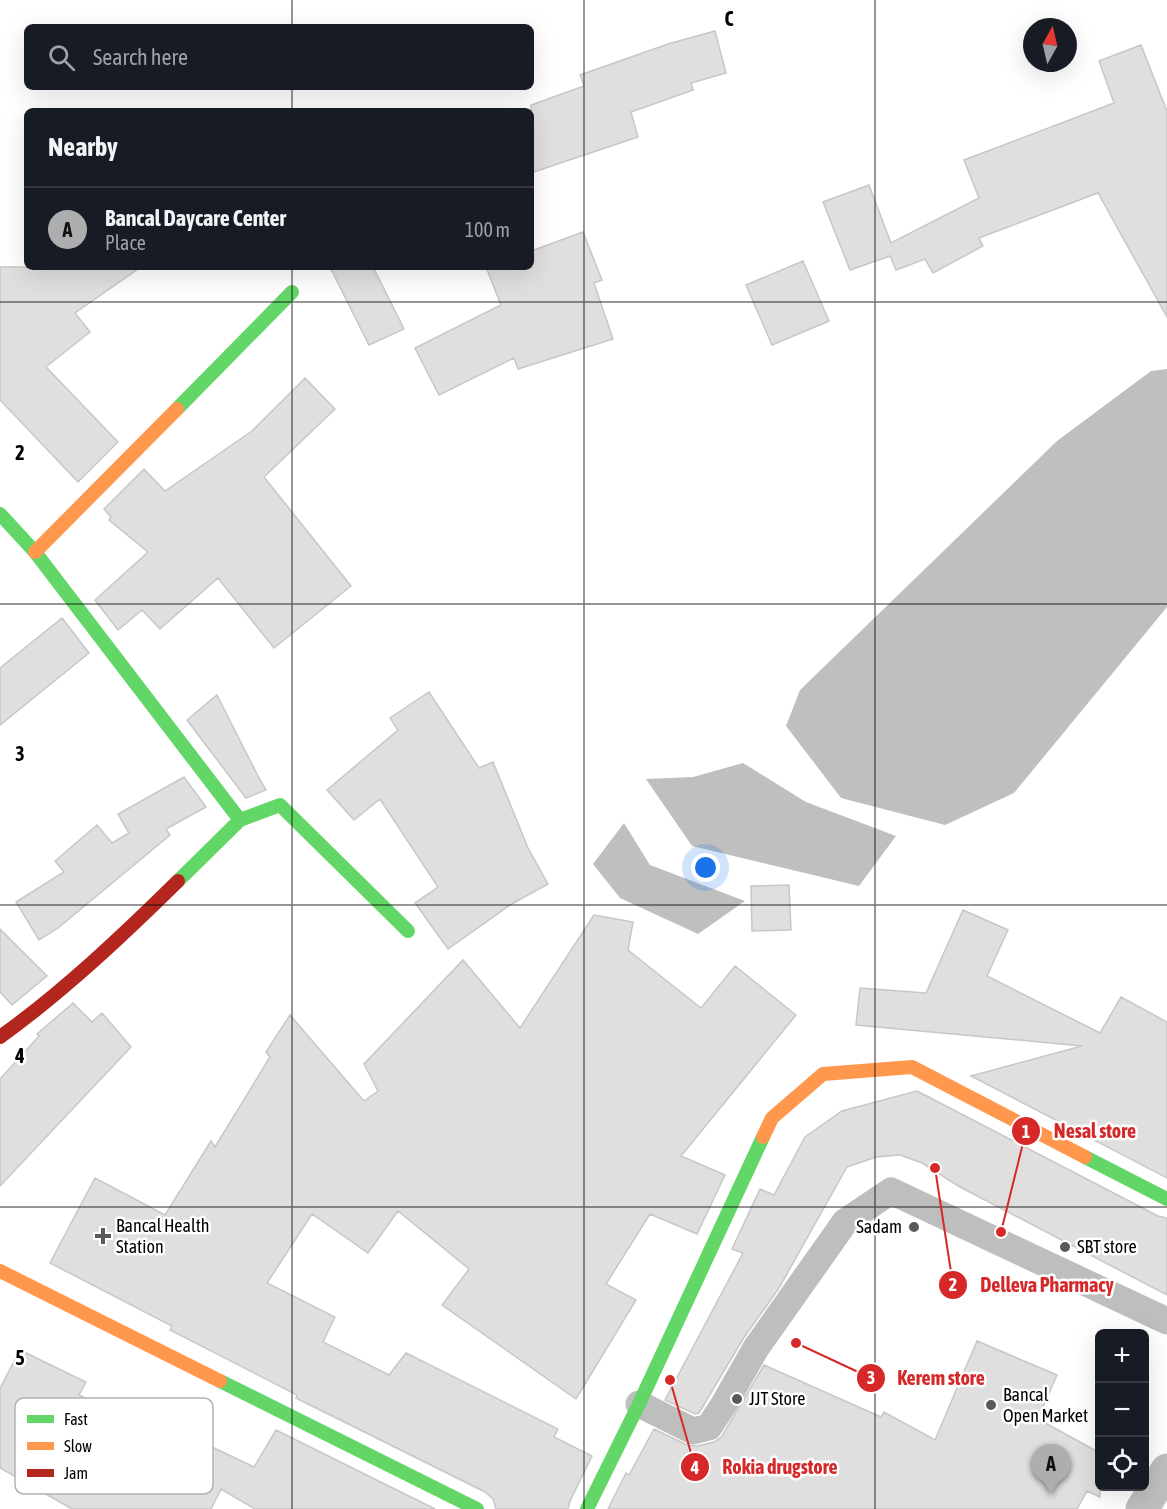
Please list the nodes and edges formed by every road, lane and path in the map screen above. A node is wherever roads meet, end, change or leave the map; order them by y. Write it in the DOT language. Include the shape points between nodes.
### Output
graph roads {
  1 [pos="292,292"];
  2 [pos="0,514"];
  3 [pos="35,552"];
  4 [pos="240,820"];
  5 [pos="408,931"];
  6 [pos="0,1037"];
  7 [pos="1167,1199"];
  8 [pos="0,1271"];
  9 [pos="1167,1321"];
  10 [pos="639,1404"];
  11 [pos="1167,1470"];
  12 [pos="477,1509"];
  13 [pos="587,1509"];
  14 [pos="1142,1509"];
  1 -- 3 [label="street"];
  2 -- 3 [label="street"];
  3 -- 4 [label="street"];
  4 -- 5 [label="street" via="280,805"];
  4 -- 6 [label="street" via="123,935"];
  7 -- 10 [label="street" via="912,1068 824,1074 772,1118"];
  8 -- 12 [label="street"];
  9 -- 10 [label="lane" via="891,1191 845,1222 756,1348 709,1427 693,1431"];
  10 -- 13 [label="street"];
  11 -- 14 [label="street"];
}
